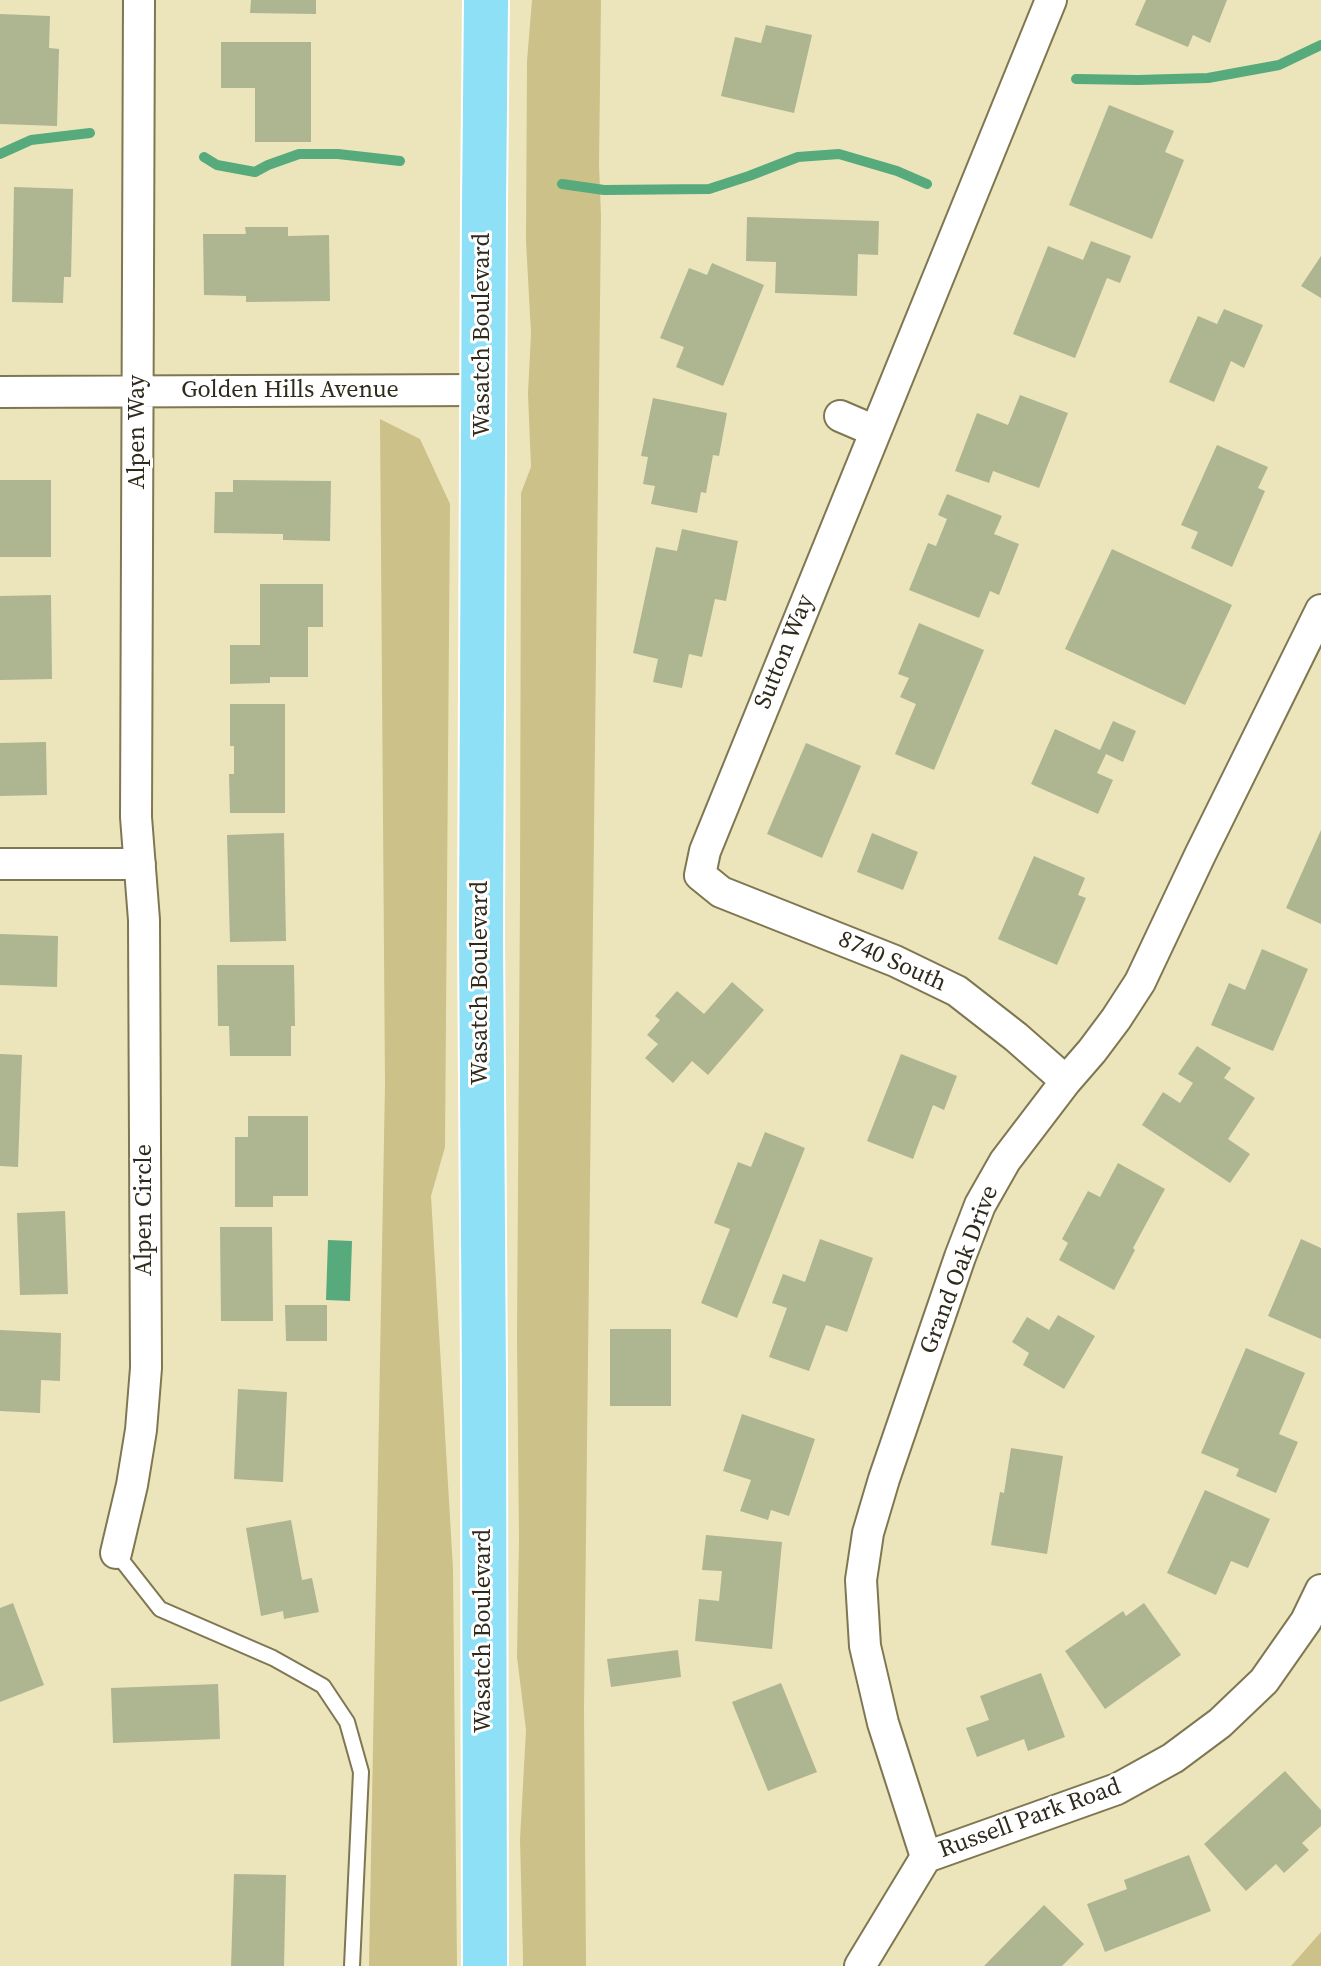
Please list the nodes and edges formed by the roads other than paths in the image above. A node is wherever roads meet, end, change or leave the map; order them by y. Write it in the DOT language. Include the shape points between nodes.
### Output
graph roads {
  1 [pos="139,0"];
  2 [pos="486,0"];
  3 [pos="1051,0"];
  4 [pos="483,390"];
  5 [pos="138,391"];
  6 [pos="0,392"];
  7 [pos="840,416"];
  8 [pos="875,431"];
  9 [pos="1321,610"];
  10 [pos="0,864"];
  11 [pos="140,864"];
  12 [pos="700,875"];
  13 [pos="1066,1081"];
  14 [pos="116,1553"];
  15 [pos="1321,1590"];
  16 [pos="926,1857"];
  17 [pos="352,1966"];
  18 [pos="485,1966"];
  19 [pos="860,1966"];
  1 -- 5 [label="street, Alpen Way"];
  2 -- 4 [label="main road, Wasatch Boulevard"];
  3 -- 8 [label="street, Sutton Way"];
  4 -- 5 [label="street, Golden Hills Avenue"];
  4 -- 18 [label="main road, Wasatch Boulevard"];
  5 -- 6 [label="street, Golden Hills Avenue"];
  5 -- 11 [label="street, Alpen Way"];
  7 -- 8 [label="street"];
  8 -- 12 [label="street, Sutton Way" via="705,851"];
  9 -- 13 [label="street, Grand Oak Drive" via="1140,982"];
  10 -- 11 [label="street"];
  11 -- 14 [label="street, Alpen Circle" via="146,1368 141,1430"];
  12 -- 13 [label="street, 8740 South" via="721,892 957,991"];
  13 -- 16 [label="street, Grand Oak Drive" via="1005,1161 980,1205 868,1533 861,1580 865,1646 883,1723"];
  14 -- 17 [label="lane" via="160,1609 323,1686 347,1722 361,1772"];
  15 -- 16 [label="street, Russell Park Road" via="1264,1681 1173,1758 1117,1789"];
  16 -- 19 [label="street, Russell Park Road"];
}
